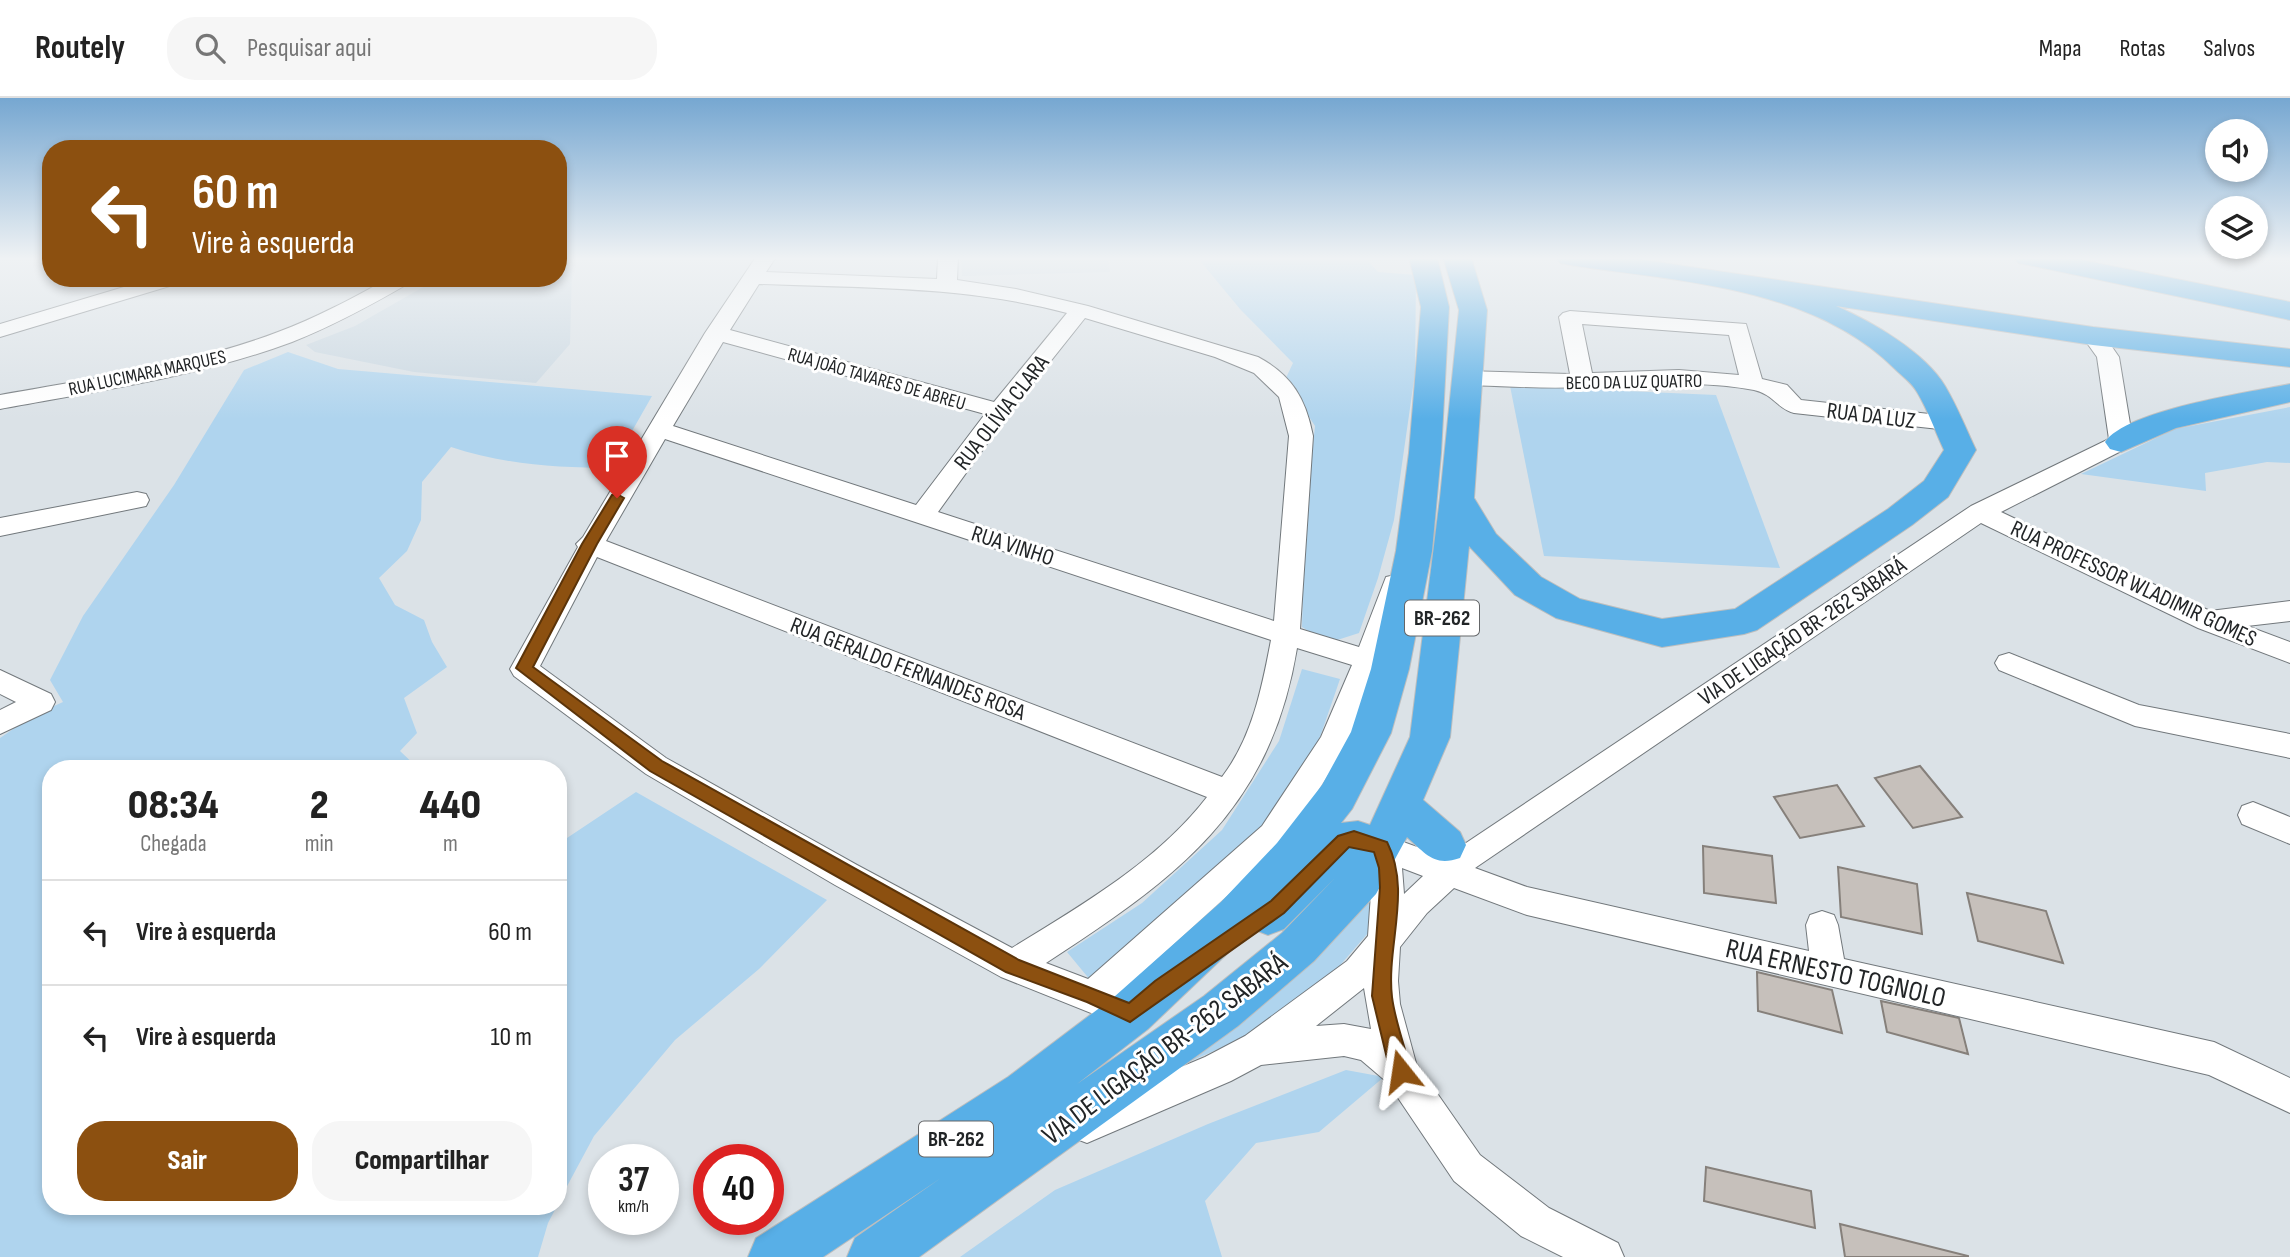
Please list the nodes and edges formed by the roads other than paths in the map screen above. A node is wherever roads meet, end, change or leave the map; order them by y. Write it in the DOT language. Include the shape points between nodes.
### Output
graph roads {
  1 [pos="66,311"];
  2 [pos="340,311"];
  3 [pos="730,311"];
  4 [pos="1079,311"];
  5 [pos="1084,311"];
  6 [pos="1435,311"];
  7 [pos="1473,311"];
  8 [pos="1825,311"];
  9 [pos="1929,311"];
  10 [pos="2021,311"];
  11 [pos="0,331"];
  12 [pos="716,332"];
  13 [pos="2093,336"];
  14 [pos="2290,341"];
  15 [pos="2290,358"];
  16 [pos="1466,378"];
  17 [pos="1582,381"];
  18 [pos="1752,383"];
  19 [pos="2290,393"];
  20 [pos="0,402"];
  21 [pos="1794,406"];
  22 [pos="999,411"];
  23 [pos="1948,423"];
  24 [pos="659,429"];
  25 [pos="2121,442"];
  26 [pos="1457,498"];
  27 [pos="137,500"];
  28 [pos="1980,512"];
  29 [pos="922,515"];
  30 [pos="0,527"];
  31 [pos="589,544"];
  32 [pos="1414,551"];
  33 [pos="2290,611"];
  34 [pos="2208,621"];
  35 [pos="1286,635"];
  36 [pos="2290,653"];
  37 [pos="1368,660"];
  38 [pos="2009,663"];
  39 [pos="0,681"];
  40 [pos="0,723"];
  41 [pos="2290,746"];
  42 [pos="1227,792"];
  43 [pos="2253,815"];
  44 [pos="1390,826"];
  45 [pos="2290,831"];
  46 [pos="1446,859"];
  47 [pos="1822,925"];
  48 [pos="1385,941"];
  49 [pos="1013,966"];
  50 [pos="1829,971"];
  51 [pos="1128,999"];
  52 [pos="1257,1048"];
  53 [pos="1401,1071"];
  54 [pos="2290,1096"];
  55 [pos="1027,1151"];
  56 [pos="775,1257"];
  57 [pos="874,1257"];
  58 [pos="1604,1257"];
  1 -- 11 [label="street"];
  2 -- 20 [label="street, RUA LUCIMARA MARQUES" via="267,344 190,366"];
  3 -- 12 [label="street"];
  4 -- 22 [label="street, RUA OLÍVIA CLARA"];
  5 -- 35 [label="street" via="1236,357 1283,386 1296,410 1301,436"];
  6 -- 32 [label="highway, VIA DE LIGAÇÃO BR-262 SABARÁ / BR-262"];
  7 -- 16 [label="highway, VIA DE LIGAÇÃO BR-262 SABARÁ / BR-262"];
  8 -- 23 [label="highway" via="1890,347 1930,386"];
  9 -- 13 [label="highway"];
  10 -- 14 [label="highway"];
  12 -- 22 [label="street, RUA JOÃO TAVARES DE ABREU"];
  12 -- 24 [label="street"];
  13 -- 15 [label="highway"];
  13 -- 25 [label="street" via="2108,357"];
  16 -- 17 [label="street, BECO DA LUZ QUATRO"];
  16 -- 26 [label="highway, VIA DE LIGAÇÃO BR-262 SABARÁ / BR-262"];
  17 -- 18 [label="street, BECO DA LUZ QUATRO" via="1679,377"];
  17 -- 18 [label="street" via="1570,317 1738,329"];
  18 -- 21 [label="street, BECO DA LUZ QUATRO" via="1779,390"];
  19 -- 25 [label="highway" via="2165,420"];
  21 -- 23 [label="street, RUA DA LUZ"];
  22 -- 29 [label="street, RUA OLÍVIA CLARA"];
  23 -- 26 [label="highway" via="1960,450 1936,489 1744,621 1707,628 1662,633 1569,609 1528,586 1484,542"];
  24 -- 29 [label="street, RUA VINHO"];
  24 -- 31 [label="street"];
  25 -- 28 [label="street, VIA DE LIGAÇÃO BR-262 SABARÁ"];
  26 -- 44 [label="highway, VIA DE LIGAÇÃO BR-262 SABARÁ / BR-262" via="1430,737"];
  27 -- 30 [label="street"];
  28 -- 34 [label="street, RUA PROFESSOR WLADIMIR GOMES"];
  28 -- 46 [label="street, VIA DE LIGAÇÃO BR-262 SABARÁ" via="1493,839"];
  29 -- 35 [label="street, RUA VINHO"];
  31 -- 42 [label="street, RUA GERALDO FERNANDES ROSA"];
  31 -- 49 [label="street" via="524,668 656,766"];
  32 -- 37 [label="street, VIA DE LIGAÇÃO BR-262 SABARÁ" via="1389,594"];
  32 -- 51 [label="highway, VIA DE LIGAÇÃO BR-262 SABARÁ / BR-262" via="1390,669 1371,733 1337,797 1258,894"];
  33 -- 34 [label="street"];
  34 -- 36 [label="street, RUA PROFESSOR WLADIMIR GOMES"];
  35 -- 37 [label="street, RUA VINHO"];
  35 -- 42 [label="street" via="1257,744"];
  37 -- 51 [label="street, VIA DE LIGAÇÃO BR-262 SABARÁ" via="1334,742 1273,835"];
  38 -- 41 [label="street" via="2135,715"];
  39 -- 40 [label="street" via="41,702"];
  42 -- 49 [label="street" via="1195,832 1127,892"];
  43 -- 45 [label="street"];
  44 -- 46 [label="highway"];
  44 -- 48 [label="street"];
  44 -- 51 [label="highway" via="1344,841 1278,907"];
  44 -- 55 [label="highway, VIA DE LIGAÇÃO BR-262 SABARÁ / BR-262" via="1361,881 1297,947 1221,1011"];
  46 -- 48 [label="street, VIA DE LIGAÇÃO BR-262 SABARÁ"];
  46 -- 50 [label="street, RUA ERNESTO TOGNOLO" via="1527,901"];
  47 -- 50 [label="street"];
  48 -- 52 [label="street, VIA DE LIGAÇÃO BR-262 SABARÁ" via="1359,972"];
  48 -- 53 [label="street" via="1382,996"];
  49 -- 51 [label="street"];
  50 -- 54 [label="street, RUA ERNESTO TOGNOLO" via="2214,1059"];
  51 -- 56 [label="highway, VIA DE LIGAÇÃO BR-262 SABARÁ / BR-262" via="1025,1094"];
  52 -- 53 [label="street" via="1344,1040 1370,1045"];
  52 -- 55 [label="street, VIA DE LIGAÇÃO BR-262 SABARÁ"];
  53 -- 58 [label="street" via="1467,1168 1535,1222"];
  55 -- 57 [label="highway, VIA DE LIGAÇÃO BR-262 SABARÁ / BR-262"];
}
